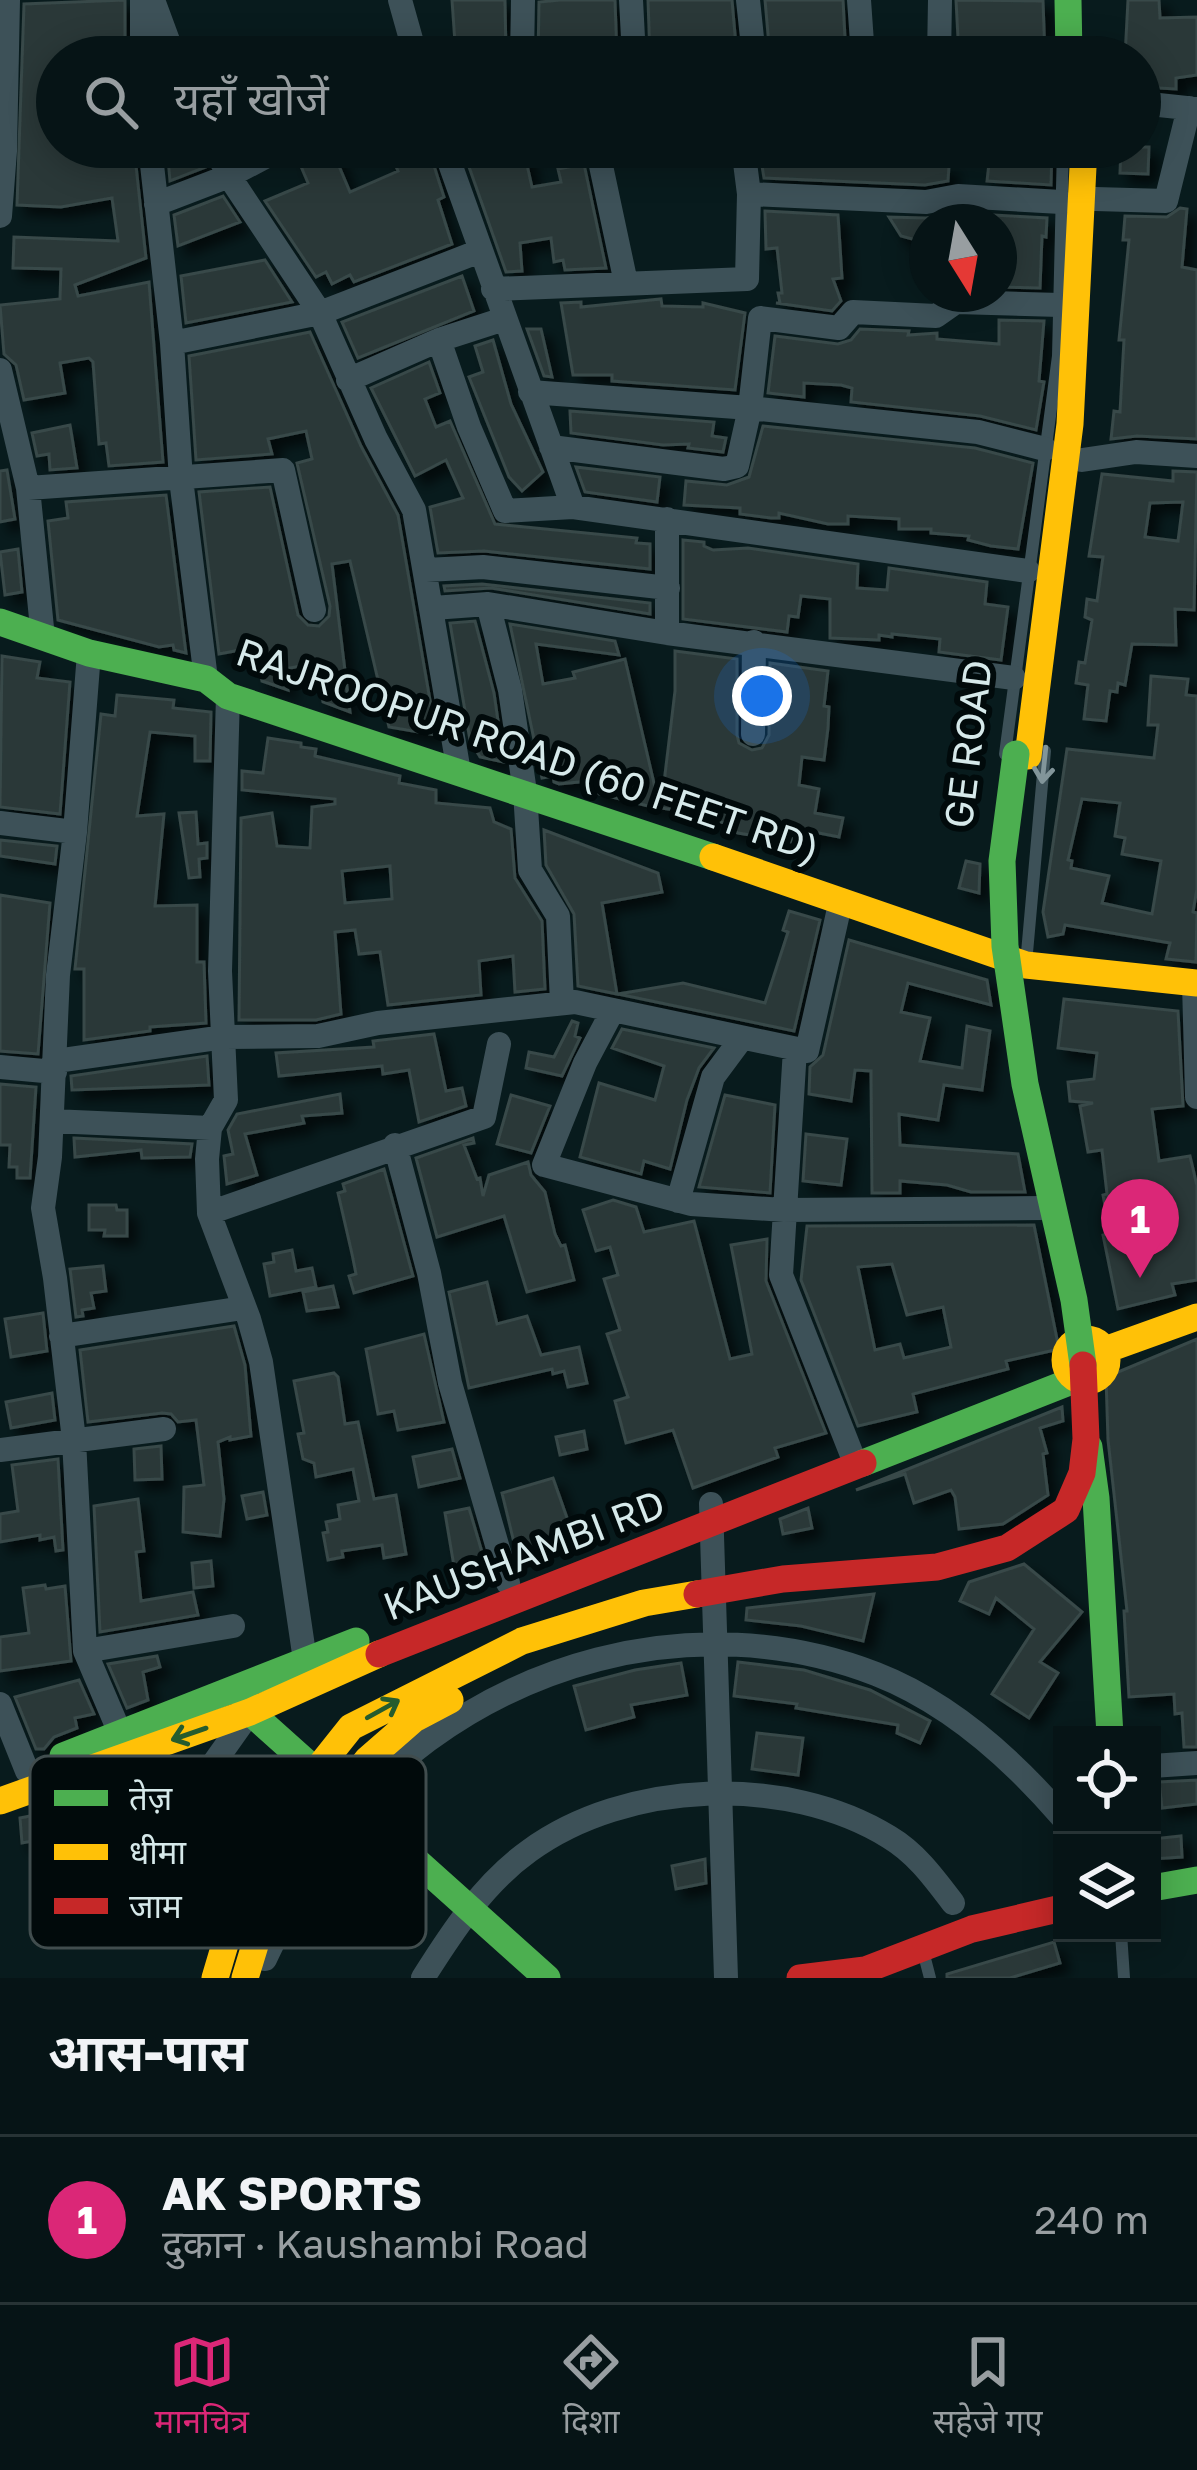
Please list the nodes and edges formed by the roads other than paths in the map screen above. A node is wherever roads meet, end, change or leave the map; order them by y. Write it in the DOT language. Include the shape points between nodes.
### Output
graph roads {
  1 [pos="8,0"];
  2 [pos="142,0"];
  3 [pos="152,0"];
  4 [pos="400,0"];
  5 [pos="523,0"];
  6 [pos="631,0"];
  7 [pos="748,0"];
  8 [pos="860,0"];
  9 [pos="940,0"];
  10 [pos="1068,0"];
  11 [pos="1084,0"];
  12 [pos="142,36"];
  13 [pos="166,36"];
  14 [pos="410,36"];
  15 [pos="522,36"];
  16 [pos="633,36"];
  17 [pos="752,36"];
  18 [pos="862,36"];
  19 [pos="939,36"];
  20 [pos="1069,36"];
  21 [pos="1085,36"];
  22 [pos="1161,106"];
  23 [pos="1193,108"];
  24 [pos="152,168"];
  25 [pos="225,168"];
  26 [pos="244,168"];
  27 [pos="451,168"];
  28 [pos="601,168"];
  29 [pos="746,168"];
  30 [pos="959,168"];
  31 [pos="1065,168"];
  32 [pos="1067,168"];
  33 [pos="1083,168"];
  34 [pos="1095,168"];
  35 [pos="229,176"];
  36 [pos="749,194"];
  37 [pos="958,196"];
  38 [pos="1095,200"];
  39 [pos="1061,202"];
  40 [pos="156,204"];
  41 [pos="0,216"];
  42 [pos="480,251"];
  43 [pos="626,284"];
  44 [pos="493,289"];
  45 [pos="1060,305"];
  46 [pos="320,313"];
  47 [pos="504,319"];
  48 [pos="439,340"];
  49 [pos="172,343"];
  50 [pos="0,370"];
  51 [pos="348,380"];
  52 [pos="530,392"];
  53 [pos="750,408"];
  54 [pos="550,447"];
  55 [pos="1045,449"];
  56 [pos="1197,456"];
  57 [pos="1082,460"];
  58 [pos="181,479"];
  59 [pos="28,488"];
  60 [pos="573,508"];
  61 [pos="667,519"];
  62 [pos="426,570"];
  63 [pos="1028,572"];
  64 [pos="668,588"];
  65 [pos="488,604"];
  66 [pos="434,608"];
  67 [pos="314,610"];
  68 [pos="0,622"];
  69 [pos="667,633"];
  70 [pos="43,638"];
  71 [pos="754,642"];
  72 [pos="89,653"];
  73 [pos="1014,678"];
  74 [pos="217,688"];
  75 [pos="753,734"];
  76 [pos="1022,755"];
  77 [pos="460,772"];
  78 [pos="525,792"];
  79 [pos="0,823"];
  80 [pos="75,832"];
  81 [pos="842,900"];
  82 [pos="1013,959"];
  83 [pos="1196,983"];
  84 [pos="562,1003"];
  85 [pos="613,1010"];
  86 [pos="224,1037"];
  87 [pos="742,1038"];
  88 [pos="499,1044"];
  89 [pos="795,1049"];
  90 [pos="55,1066"];
  91 [pos="0,1067"];
  92 [pos="1197,1097"];
  93 [pos="52,1121"];
  94 [pos="210,1128"];
  95 [pos="394,1145"];
  96 [pos="678,1202"];
  97 [pos="1046,1208"];
  98 [pos="784,1210"];
  99 [pos="209,1214"];
  100 [pos="243,1308"];
  101 [pos="1197,1317"];
  102 [pos="1197,1334"];
  103 [pos="62,1336"];
  104 [pos="1085,1361"];
  105 [pos="164,1429"];
  106 [pos="74,1440"];
  107 [pos="0,1450"];
  108 [pos="852,1455"];
  109 [pos="712,1514"];
  110 [pos="508,1583"];
  111 [pos="233,1626"];
  112 [pos="712,1643"];
  113 [pos="86,1651"];
  114 [pos="305,1660"];
  115 [pos="239,1685"];
  116 [pos="0,1704"];
  117 [pos="250,1712"];
  118 [pos="1109,1726"];
  119 [pos="120,1733"];
  120 [pos="66,1756"];
  121 [pos="126,1756"];
  122 [pos="219,1756"];
  123 [pos="299,1756"];
  124 [pos="328,1756"];
  125 [pos="372,1756"];
  126 [pos="412,1756"];
  127 [pos="1197,1763"];
  128 [pos="1161,1765"];
  129 [pos="28,1772"];
  130 [pos="0,1780"];
  131 [pos="30,1790"];
  132 [pos="720,1793"];
  133 [pos="0,1801"];
  134 [pos="1053,1806"];
  135 [pos="426,1870"];
  136 [pos="1197,1880"];
  137 [pos="1161,1886"];
  138 [pos="953,1903"];
  139 [pos="470,1909"];
  140 [pos="1053,1910"];
  141 [pos="1122,1942"];
  142 [pos="224,1948"];
  143 [pos="254,1948"];
  144 [pos="271,1948"];
  145 [pos="923,1950"];
  146 [pos="215,1978"];
  147 [pos="245,1978"];
  148 [pos="257,1978"];
  149 [pos="423,1978"];
  150 [pos="547,1978"];
  151 [pos="726,1978"];
  152 [pos="800,1978"];
  153 [pos="930,1978"];
  154 [pos="1124,1978"];
  1 -- 41 [label="street"];
  2 -- 12 [label="street"];
  3 -- 13 [label="street"];
  4 -- 14 [label="street"];
  5 -- 15 [label="street"];
  6 -- 16 [label="street"];
  7 -- 17 [label="street"];
  8 -- 18 [label="street"];
  9 -- 19 [label="street"];
  10 -- 20 [label="main road"];
  11 -- 21 [label="main road"];
  22 -- 23 [label="street"];
  23 -- 38 [label="street" via="1166,201"];
  24 -- 40 [label="street"];
  25 -- 35 [label="street"];
  26 -- 35 [label="street"];
  27 -- 42 [label="street"];
  28 -- 43 [label="street"];
  29 -- 36 [label="street"];
  30 -- 37 [label="street"];
  31 -- 39 [label="lane, GE ROAD"];
  32 -- 76 [label="main road" via="1060,416"];
  33 -- 76 [label="main road" via="1070,424"];
  34 -- 38 [label="lane, GE ROAD"];
  35 -- 40 [label="street"];
  35 -- 46 [label="street"];
  36 -- 37 [label="street" via="926,202"];
  36 -- 43 [label="street" via="747,279"];
  37 -- 39 [label="street"];
  38 -- 57 [label="lane, GE ROAD"];
  39 -- 45 [label="lane, GE ROAD"];
  40 -- 49 [label="street"];
  42 -- 44 [label="street"];
  42 -- 46 [label="street"];
  43 -- 44 [label="street"];
  44 -- 47 [label="street"];
  45 -- 53 [label="street" via="956,302 936,316 853,312 838,328 760,318"];
  45 -- 55 [label="lane, GE ROAD"];
  46 -- 49 [label="street"];
  46 -- 51 [label="street"];
  47 -- 48 [label="street"];
  47 -- 52 [label="street"];
  48 -- 51 [label="street"];
  48 -- 60 [label="street" via="505,512"];
  49 -- 58 [label="street"];
  50 -- 59 [label="street"];
  51 -- 62 [label="street" via="414,511"];
  52 -- 53 [label="street"];
  52 -- 54 [label="street"];
  53 -- 54 [label="street" via="737,466 724,469"];
  53 -- 55 [label="street" via="978,432"];
  54 -- 60 [label="street"];
  55 -- 63 [label="lane, GE ROAD"];
  56 -- 57 [label="street" via="1136,452"];
  57 -- 82 [label="lane, GE ROAD, one-way"];
  58 -- 59 [label="street"];
  58 -- 67 [label="street" via="283,470"];
  58 -- 74 [label="street"];
  59 -- 70 [label="street"];
  60 -- 61 [label="street"];
  61 -- 63 [label="street"];
  61 -- 64 [label="street"];
  62 -- 64 [label="street" via="483,567"];
  62 -- 66 [label="street"];
  63 -- 73 [label="lane, GE ROAD"];
  64 -- 69 [label="street"];
  65 -- 66 [label="street"];
  65 -- 69 [label="street"];
  65 -- 78 [label="street"];
  66 -- 77 [label="street"];
  68 -- 70 [label="main road, RAJROOPUR ROAD (60 FEET RD)"];
  69 -- 71 [label="street"];
  70 -- 72 [label="main road, RAJROOPUR ROAD (60 FEET RD)"];
  71 -- 73 [label="street"];
  71 -- 75 [label="street"];
  72 -- 74 [label="main road, RAJROOPUR ROAD (60 FEET RD)"];
  72 -- 80 [label="street"];
  73 -- 82 [label="lane, GE ROAD" via="994,853"];
  74 -- 77 [label="main road, RAJROOPUR ROAD (60 FEET RD)"];
  74 -- 86 [label="street"];
  124 -- 76 [label="main road, one-way, bridge" via="351,1727 522,1641 644,1603 783,1579 938,1567 1007,1548 1066,1510 1086,1439 1083,1355 1025,1084 1005,946 1003,861"];
  76 -- 125 [label="main road, bridge" via="1015,869 1023,1022 1088,1351 1091,1447 1086,1489 1069,1516 1030,1547 939,1578 787,1595 528,1663 414,1720"];
  77 -- 78 [label="main road, RAJROOPUR ROAD (60 FEET RD)"];
  78 -- 81 [label="main road, RAJROOPUR ROAD (60 FEET RD)"];
  78 -- 84 [label="street" via="530,870 558,916"];
  79 -- 80 [label="street"];
  80 -- 90 [label="street"];
  81 -- 82 [label="main road, RAJROOPUR ROAD (60 FEET RD)"];
  81 -- 89 [label="street" via="807,1051"];
  82 -- 83 [label="main road, RAJROOPUR ROAD (60 FEET RD)"];
  82 -- 97 [label="main road, GE ROAD" via="1008,1041"];
  82 -- 104 [label="main road, GE ROAD"];
  83 -- 92 [label="street"];
  84 -- 85 [label="street"];
  84 -- 86 [label="street" via="318,1036"];
  85 -- 87 [label="street"];
  85 -- 96 [label="street" via="544,1165"];
  86 -- 90 [label="street"];
  86 -- 94 [label="street" via="226,1100"];
  87 -- 89 [label="street"];
  87 -- 96 [label="street" via="713,1077"];
  88 -- 95 [label="street" via="484,1117"];
  89 -- 98 [label="street"];
  90 -- 91 [label="street"];
  90 -- 93 [label="street"];
  93 -- 94 [label="street"];
  93 -- 103 [label="street" via="43,1208"];
  94 -- 99 [label="street"];
  95 -- 99 [label="street"];
  95 -- 110 [label="street" via="449,1384"];
  96 -- 98 [label="street"];
  97 -- 98 [label="street"];
  97 -- 104 [label="main road, GE ROAD"];
  98 -- 108 [label="street" via="782,1275"];
  99 -- 100 [label="street"];
  100 -- 103 [label="street"];
  100 -- 114 [label="street" via="268,1399"];
  101 -- 104 [label="main road"];
  102 -- 104 [label="main road, KAUSHAMBI RD"];
  103 -- 106 [label="street"];
  104 -- 108 [label="main road"];
  104 -- 109 [label="main road, KAUSHAMBI RD"];
  104 -- 118 [label="main road"];
  105 -- 106 [label="street"];
  106 -- 107 [label="street"];
  106 -- 113 [label="street"];
  108 -- 109 [label="main road"];
  109 -- 110 [label="main road"];
  109 -- 112 [label="street"];
  109 -- 117 [label="main road, KAUSHAMBI RD"];
  110 -- 114 [label="main road"];
  111 -- 113 [label="street"];
  112 -- 126 [label="street" via="606,1655 559,1670 507,1692"];
  112 -- 132 [label="street"];
  112 -- 134 [label="street" via="780,1649 876,1674 956,1717"];
  113 -- 119 [label="street"];
  114 -- 115 [label="main road"];
  115 -- 117 [label="main road"];
  115 -- 119 [label="main road"];
  116 -- 129 [label="street"];
  117 -- 121 [label="main road, KAUSHAMBI RD, one-way"];
  117 -- 122 [label="street"];
  117 -- 123 [label="main road"];
  119 -- 120 [label="main road"];
  127 -- 128 [label="street"];
  129 -- 130 [label="main road"];
  131 -- 133 [label="main road, KAUSHAMBI RD, one-way"];
  132 -- 138 [label="street" via="805,1803 871,1828 926,1866"];
  132 -- 139 [label="street" via="634,1804 558,1833"];
  132 -- 151 [label="street"];
  135 -- 139 [label="main road"];
  136 -- 137 [label="main road"];
  139 -- 149 [label="street"];
  139 -- 150 [label="main road"];
  140 -- 145 [label="main road"];
  141 -- 154 [label="lane"];
  146 -- 142 [label="main road, one-way, bridge"];
  143 -- 147 [label="main road, bridge"];
  144 -- 148 [label="street"];
  145 -- 152 [label="main road" via="865,1970"];
  145 -- 153 [label="lane"];
}
